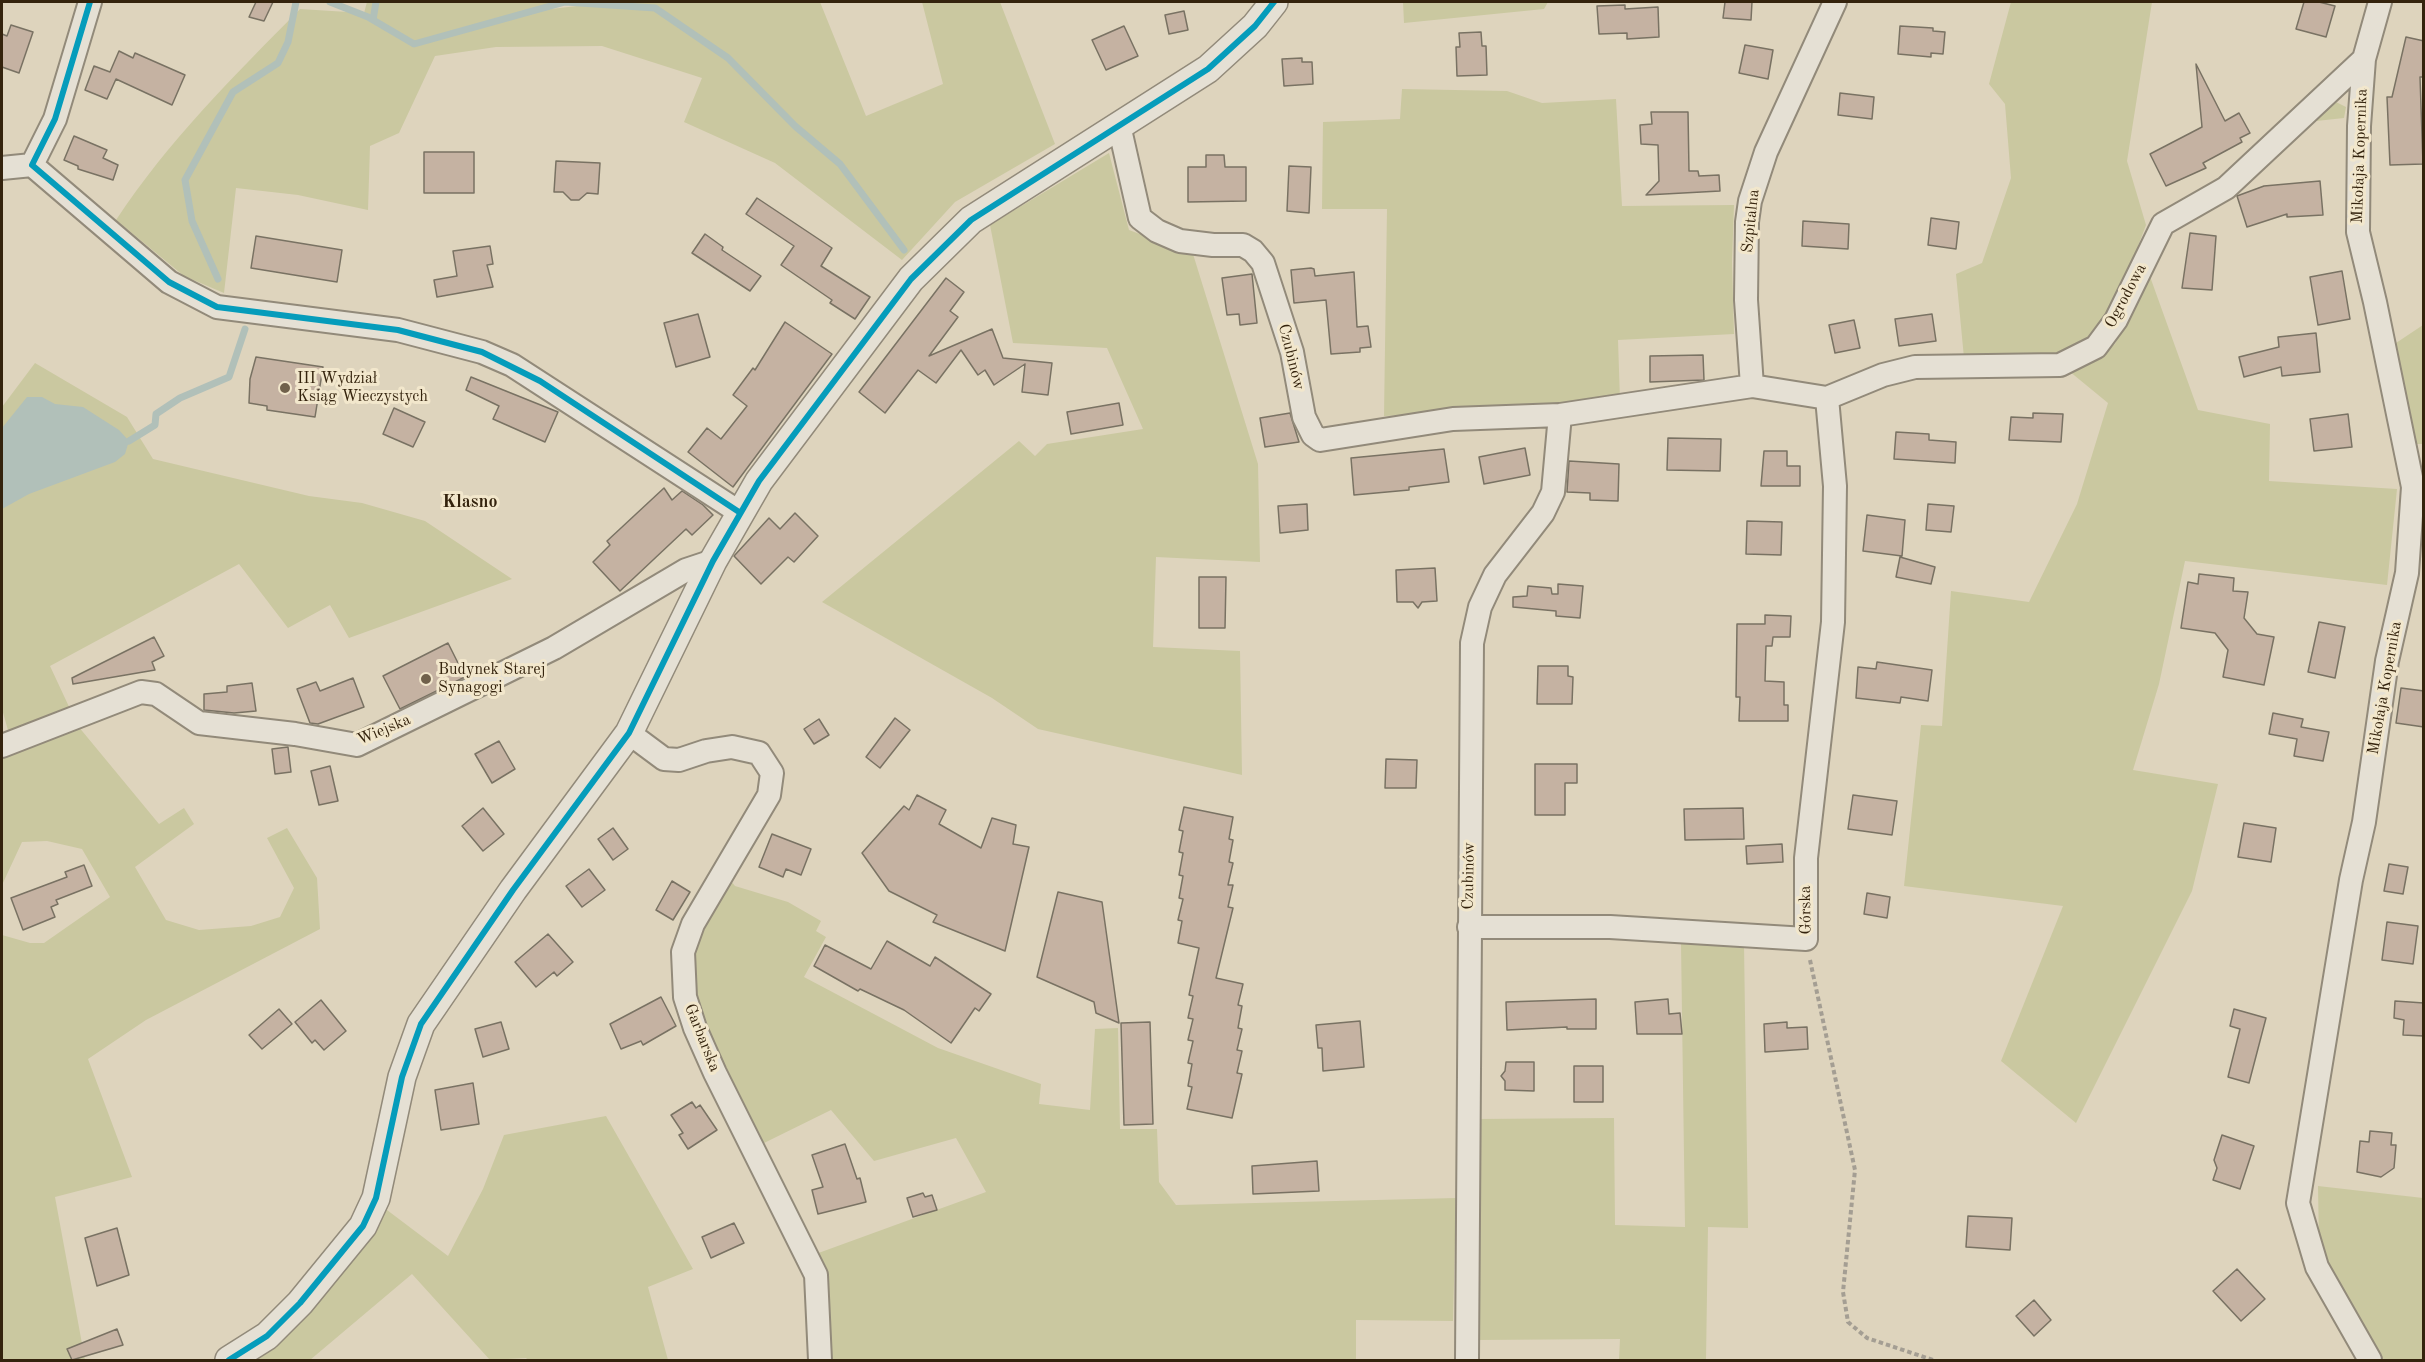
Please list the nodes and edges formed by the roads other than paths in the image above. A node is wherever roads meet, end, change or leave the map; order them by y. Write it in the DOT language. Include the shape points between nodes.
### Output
graph roads {
  1 [pos="90,2"];
  2 [pos="1274,2"];
  3 [pos="1835,2"];
  4 [pos="2380,2"];
  5 [pos="2364,59"];
  6 [pos="1119,125"];
  7 [pos="32,165"];
  8 [pos="2,168"];
  9 [pos="1752,386"];
  10 [pos="1827,398"];
  11 [pos="1560,415"];
  12 [pos="739,512"];
  13 [pos="713,561"];
  14 [pos="629,733"];
  15 [pos="2,746"];
  16 [pos="1469,927"];
  17 [pos="229,1360"];
  18 [pos="820,1360"];
  19 [pos="1467,1360"];
  20 [pos="2370,1360"];
  1 -- 7 [label="street" via="55,119"];
  2 -- 6 [label="street" via="1255,26 1208,69"];
  3 -- 9 [label="street, Szpitalna" via="1766,152 1750,201 1746,300"];
  4 -- 5 [label="street, Mikołaja Kopernika"];
  5 -- 10 [label="street, Ogrodowa" via="2226,188 2163,224 2116,320 2096,347 2060,365 1915,367 1883,375"];
  5 -- 20 [label="street, Mikołaja Kopernika" via="2358,232 2413,487 2407,573 2387,661 2364,822 2298,1203 2317,1267"];
  6 -- 11 [label="street, Czubinów" via="1140,218 1180,241 1243,245 1263,263 1292,352 1304,417 1320,440 1453,419"];
  6 -- 12 [label="street" via="971,220 911,279"];
  7 -- 8 [label="street"];
  7 -- 12 [label="street" via="169,282 217,307 398,330 482,352 540,381"];
  9 -- 10 [label="street"];
  9 -- 11 [label="street, Czubinów"];
  10 -- 16 [label="street, Górska" via="1836,486 1833,622 1806,858 1806,939 1610,927"];
  11 -- 16 [label="street, Czubinów" via="1553,492 1543,513 1495,575 1480,607 1472,643"];
  12 -- 13 [label="street"];
  13 -- 14 [label="street"];
  13 -- 15 [label="street, Wiejska" via="686,570 554,648 357,745 199,723 156,694 141,692"];
  14 -- 17 [label="street" via="513,890 421,1024 402,1077 376,1198 363,1226 300,1303 267,1336"];
  14 -- 18 [label="street, Garbarska" via="664,759 680,760 732,747 759,753 772,773 769,795 693,924 683,952 685,997 715,1073 816,1275"];
  16 -- 19 [label="street, Czubinów"];
}
